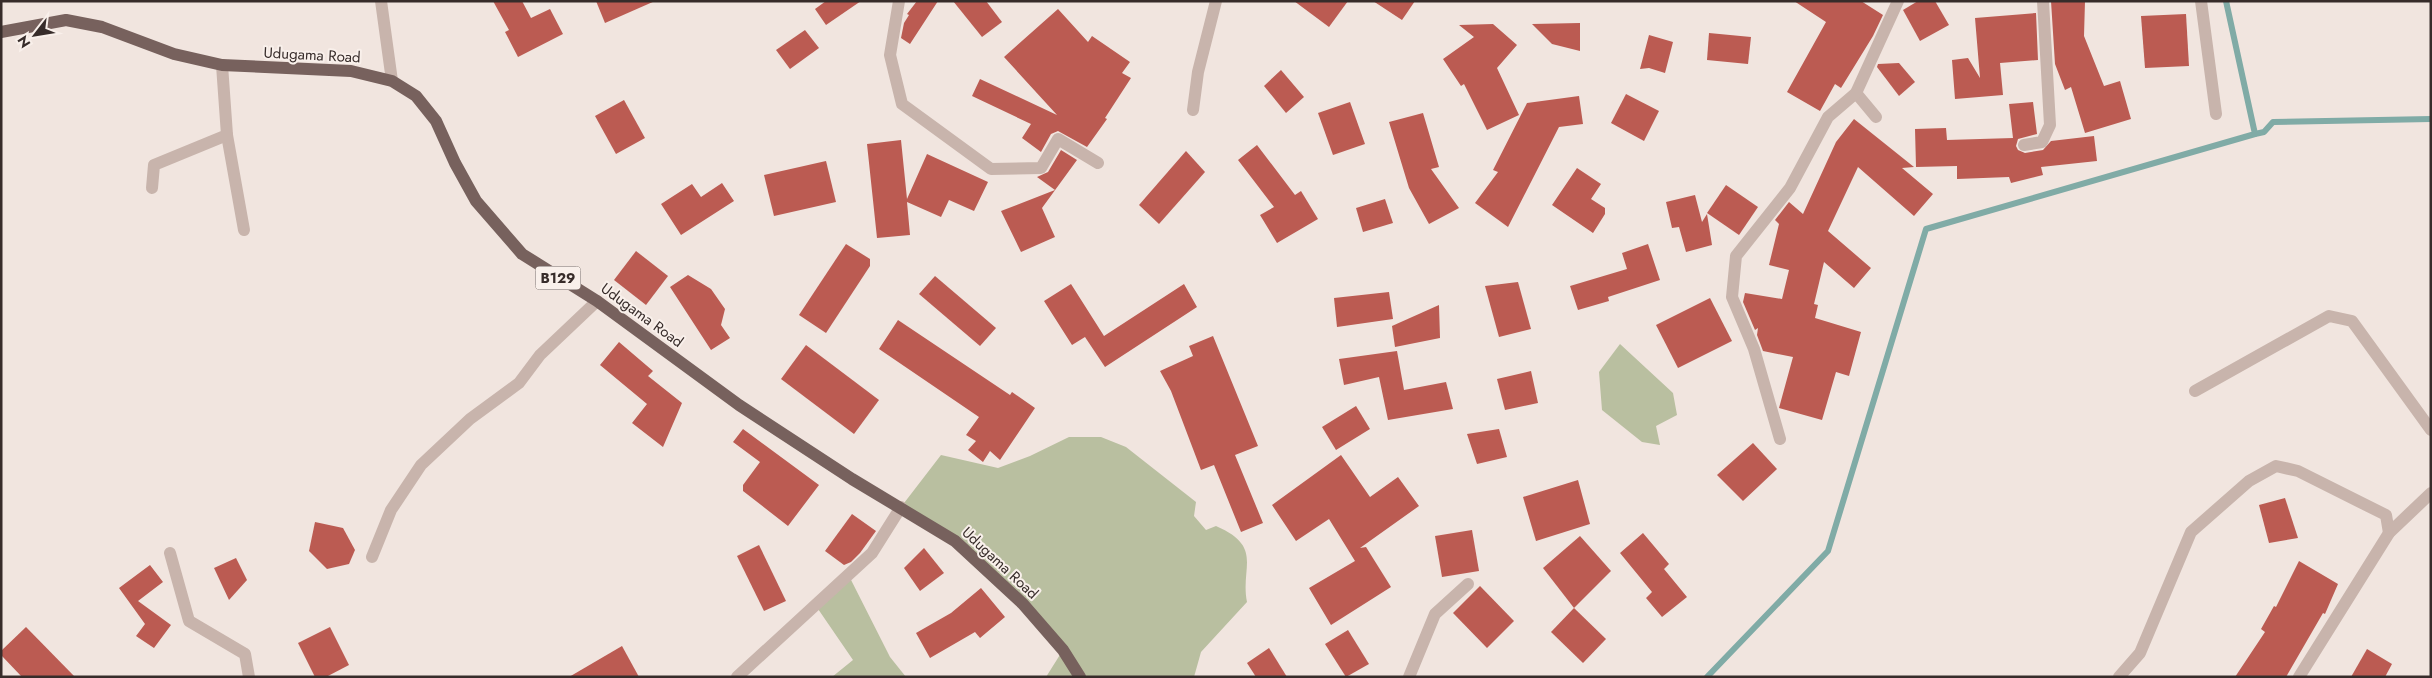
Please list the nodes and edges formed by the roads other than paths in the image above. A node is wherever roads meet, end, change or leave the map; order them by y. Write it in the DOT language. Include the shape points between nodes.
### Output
graph roads {
  1 [pos="381,1"];
  2 [pos="899,1"];
  3 [pos="1216,1"];
  4 [pos="1898,1"];
  5 [pos="2043,1"];
  6 [pos="2201,1"];
  7 [pos="1,32"];
  8 [pos="222,65"];
  9 [pos="392,82"];
  10 [pos="1856,93"];
  11 [pos="1193,110"];
  12 [pos="2216,114"];
  13 [pos="1876,117"];
  14 [pos="227,135"];
  15 [pos="2024,145"];
  16 [pos="1098,163"];
  17 [pos="152,188"];
  18 [pos="244,230"];
  19 [pos="597,301"];
  20 [pos="2195,391"];
  21 [pos="2431,430"];
  22 [pos="1780,439"];
  23 [pos="2431,493"];
  24 [pos="901,507"];
  25 [pos="2390,533"];
  26 [pos="170,553"];
  27 [pos="372,557"];
  28 [pos="1468,584"];
  29 [pos="249,677"];
  30 [pos="737,677"];
  31 [pos="1080,677"];
  32 [pos="1409,677"];
  33 [pos="2119,677"];
  34 [pos="2299,677"];
  1 -- 9 [label="street"];
  2 -- 16 [label="street" via="890,55 902,104 991,169 1041,168 1058,139"];
  3 -- 11 [label="street" via="1198,72"];
  4 -- 10 [label="street"];
  5 -- 15 [label="street" via="2050,125 2042,142"];
  6 -- 12 [label="street"];
  7 -- 8 [label="main road, Udugama Road / B129" via="66,20 102,27 174,54"];
  8 -- 9 [label="main road, Udugama Road / B129" via="351,71"];
  8 -- 14 [label="street"];
  9 -- 19 [label="main road, Udugama Road / B129" via="416,96 436,121 476,201 504,235 534,263"];
  10 -- 13 [label="street"];
  10 -- 22 [label="street" via="1828,117 1790,188 1736,256 1732,297 1754,349"];
  14 -- 17 [label="street" via="154,165"];
  14 -- 18 [label="street"];
  19 -- 24 [label="main road, Udugama Road / B129" via="739,405"];
  19 -- 27 [label="street" via="540,355 519,383 470,419 421,465 391,510"];
  20 -- 21 [label="street" via="2329,316 2352,321"];
  23 -- 25 [label="street"];
  24 -- 30 [label="street" via="872,553"];
  24 -- 31 [label="main road, Udugama Road / B129" via="955,541 982,565 1023,604 1063,650"];
  25 -- 33 [label="street" via="2386,515 2298,472 2276,466 2249,481 2191,532 2140,653"];
  25 -- 34 [label="street"];
  26 -- 29 [label="street" via="189,621 245,654"];
  28 -- 32 [label="street" via="1436,614"];
}
